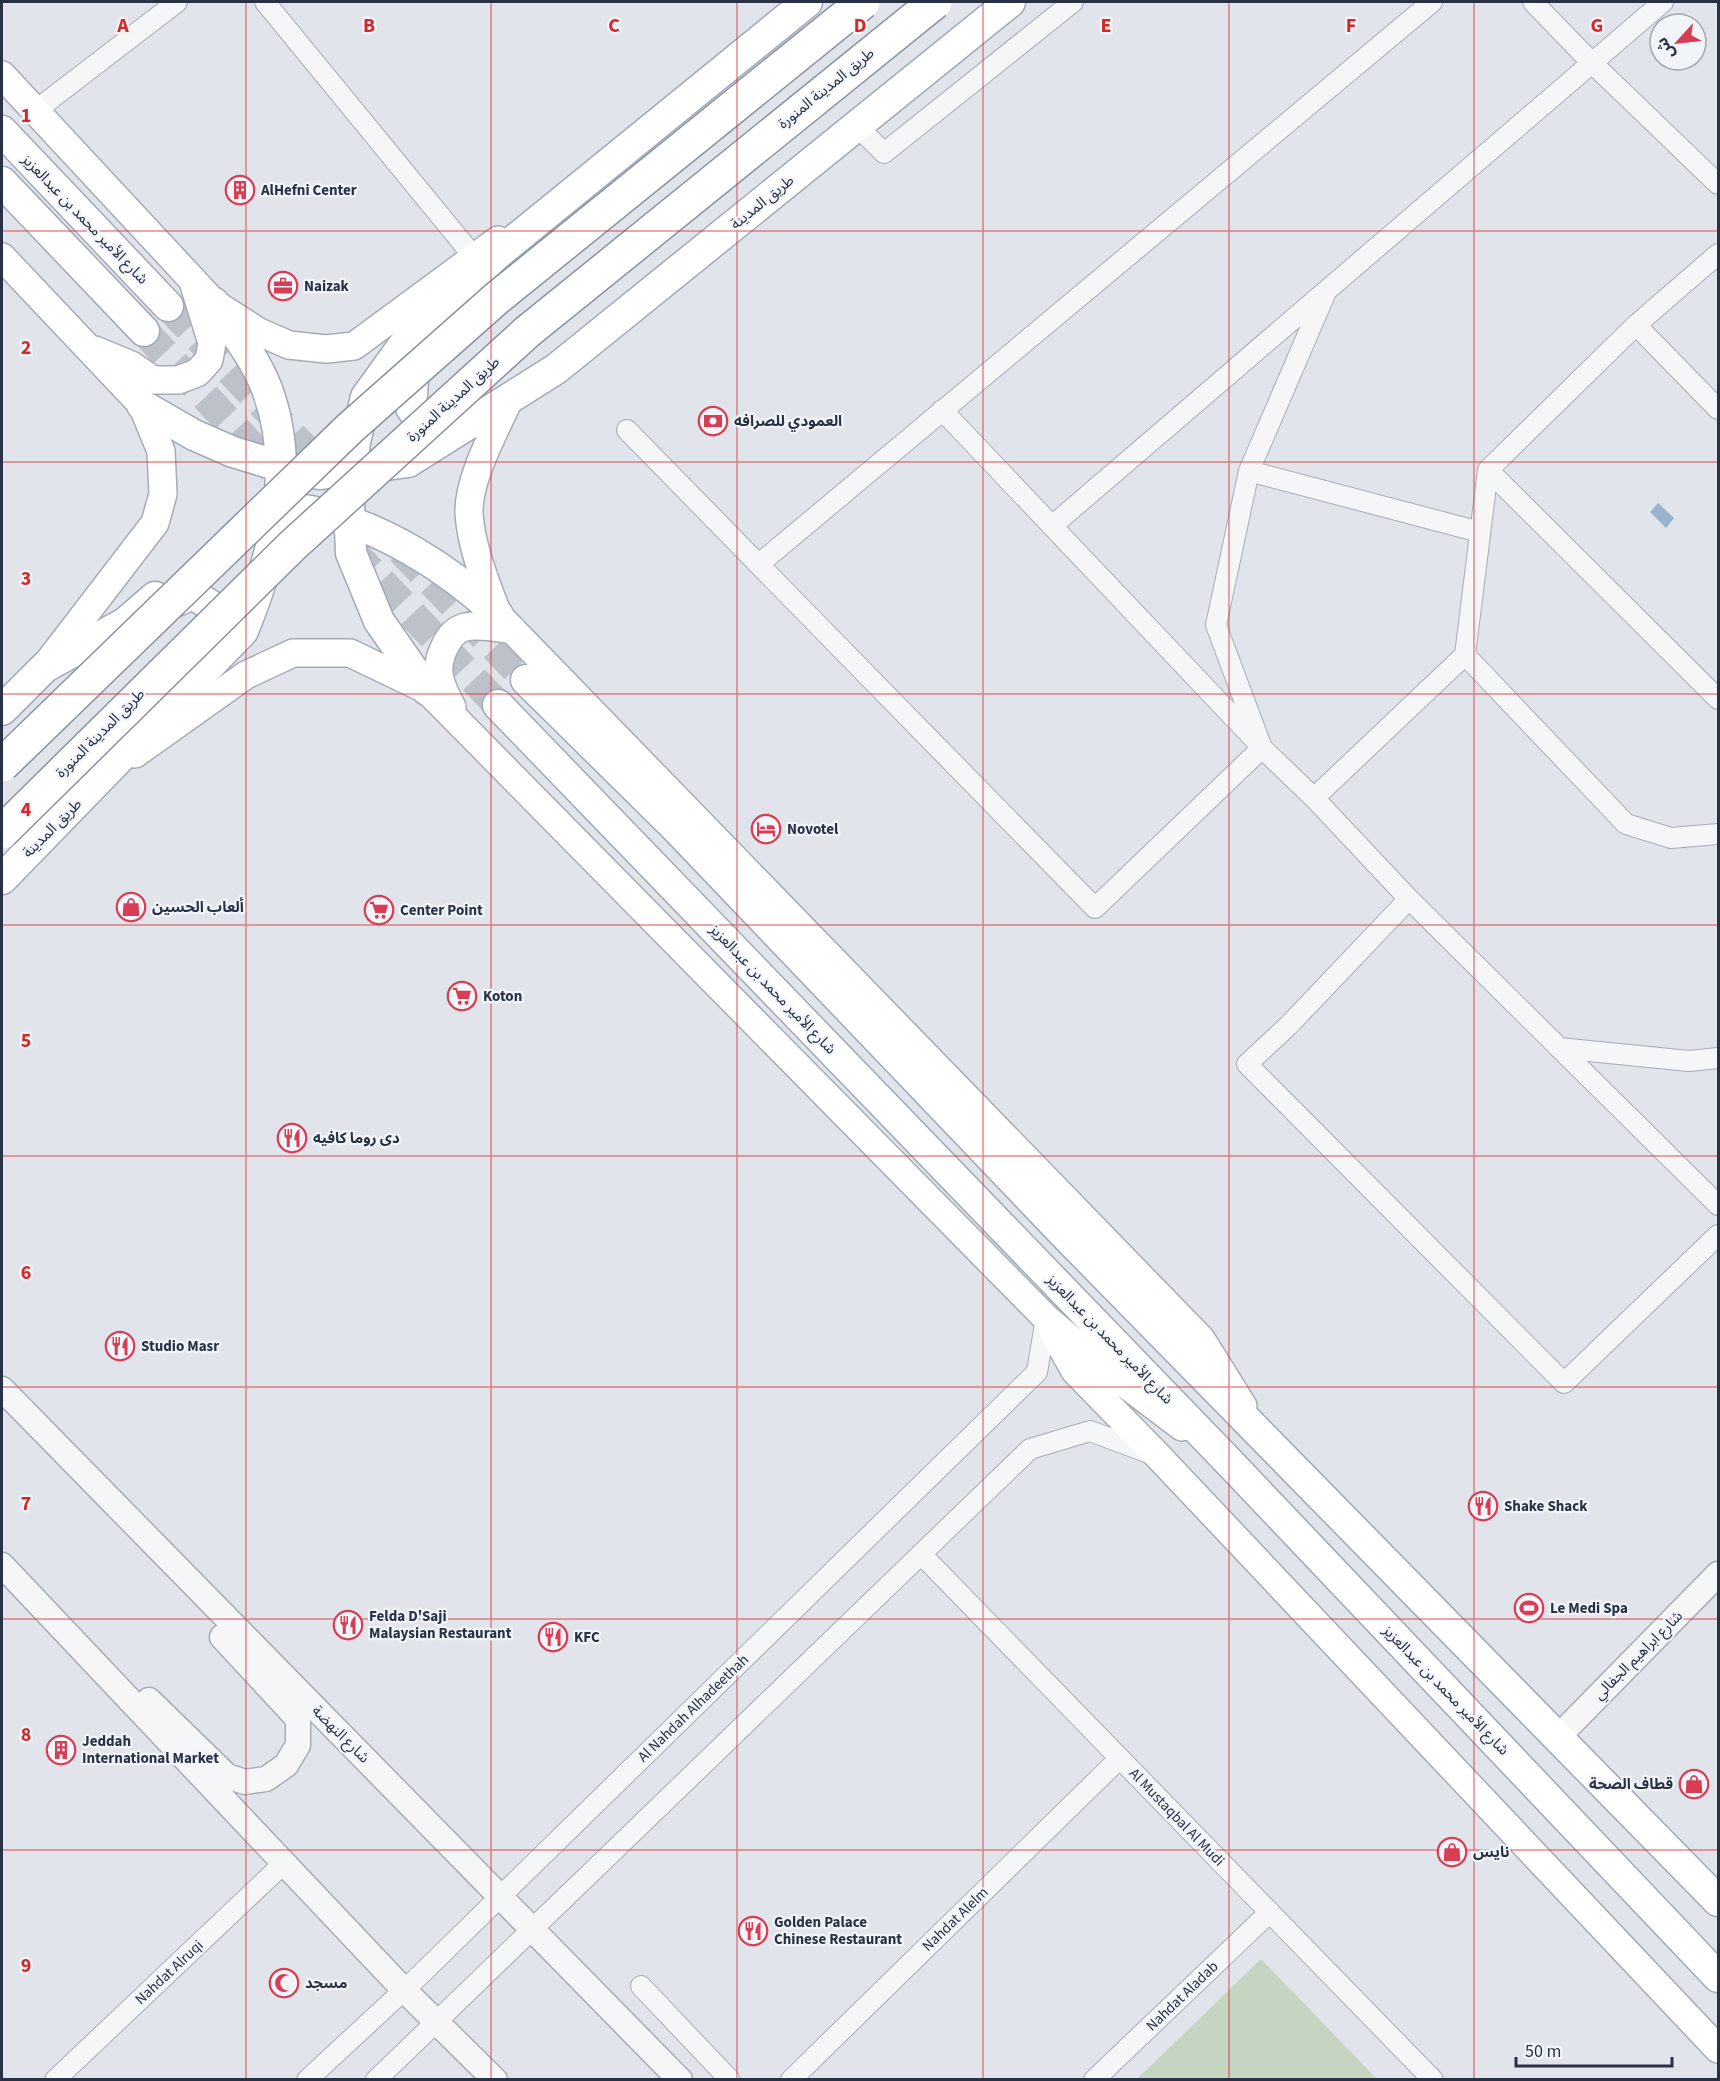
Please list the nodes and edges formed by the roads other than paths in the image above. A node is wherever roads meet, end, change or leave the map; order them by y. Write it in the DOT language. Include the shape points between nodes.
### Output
graph roads {
  1 [pos="177,2"];
  2 [pos="265,2"];
  3 [pos="807,2"];
  4 [pos="863,2"];
  5 [pos="935,2"];
  6 [pos="1010,2"];
  7 [pos="1073,2"];
  8 [pos="1432,2"];
  9 [pos="1533,2"];
  10 [pos="1663,2"];
  11 [pos="1591,62"];
  12 [pos="2,75"];
  13 [pos="35,111"];
  14 [pos="856,125"];
  15 [pos="2,132"];
  16 [pos="2,182"];
  17 [pos="1719,184"];
  18 [pos="1719,254"];
  19 [pos="485,256"];
  20 [pos="2,257"];
  21 [pos="192,279"];
  22 [pos="1328,288"];
  23 [pos="214,303"];
  24 [pos="168,306"];
  25 [pos="1636,325"];
  26 [pos="144,331"];
  27 [pos="85,346"];
  28 [pos="510,397"];
  29 [pos="142,405"];
  30 [pos="942,410"];
  31 [pos="1719,410"];
  32 [pos="627,430"];
  33 [pos="280,467"];
  34 [pos="1488,470"];
  35 [pos="352,471"];
  36 [pos="1249,471"];
  37 [pos="280,512"];
  38 [pos="350,523"];
  39 [pos="1052,526"];
  40 [pos="1480,532"];
  41 [pos="759,564"];
  42 [pos="505,622"];
  43 [pos="125,623"];
  44 [pos="1465,654"];
  45 [pos="45,667"];
  46 [pos="526,680"];
  47 [pos="185,689"];
  48 [pos="427,690"];
  49 [pos="1719,699"];
  50 [pos="498,705"];
  51 [pos="2,710"];
  52 [pos="462,726"];
  53 [pos="1262,748"];
  54 [pos="2,765"];
  55 [pos="102,778"];
  56 [pos="1314,798"];
  57 [pos="2,832"];
  58 [pos="1719,834"];
  59 [pos="2,879"];
  60 [pos="1409,899"];
  61 [pos="1559,1047"];
  62 [pos="1719,1058"];
  63 [pos="1719,1205"];
  64 [pos="1719,1235"];
  65 [pos="1046,1317"];
  66 [pos="6,1394"];
  67 [pos="1259,1432"];
  68 [pos="1159,1457"];
  69 [pos="1229,1462"];
  70 [pos="139,1530"];
  71 [pos="921,1554"];
  72 [pos="2,1565"];
  73 [pos="1719,1574"];
  74 [pos="50,1618"];
  75 [pos="1558,1737"];
  76 [pos="1120,1758"];
  77 [pos="283,1864"];
  78 [pos="500,1896"];
  79 [pos="1719,1901"];
  80 [pos="1270,1912"];
  81 [pos="525,1937"];
  82 [pos="1719,1977"];
  83 [pos="641,1986"];
  84 [pos="404,1990"];
  85 [pos="1667,1993"];
  86 [pos="443,2016"];
  87 [pos="1719,2025"];
  88 [pos="1719,2049"];
  89 [pos="55,2079"];
  90 [pos="307,2079"];
  91 [pos="376,2079"];
  92 [pos="495,2079"];
  93 [pos="680,2079"];
  94 [pos="730,2079"];
  95 [pos="791,2079"];
  96 [pos="1094,2079"];
  97 [pos="1433,2079"];
  1 -- 13 [label="street"];
  2 -- 19 [label="street"];
  3 -- 19 [label="main road" via="588,179"];
  4 -- 54 [label="highway, bridge" via="462,328 350,429"];
  5 -- 57 [label="highway, طريق المدينة المنورة, bridge" via="527,332 292,546"];
  6 -- 14 [label="main road, طريق المدينة"];
  7 -- 14 [label="street" via="884,153"];
  8 -- 30 [label="street"];
  9 -- 11 [label="street"];
  10 -- 11 [label="street"];
  11 -- 17 [label="street"];
  11 -- 22 [label="street"];
  12 -- 13 [label="main road"];
  13 -- 21 [label="main road"];
  14 -- 28 [label="main road, طريق المدينة" via="556,369"];
  15 -- 24 [label="main road, شارع الأمير محمد بن عبدالعزيز"];
  16 -- 26 [label="main road"];
  18 -- 25 [label="street"];
  19 -- 23 [label="main road" via="354,346 326,349 289,345 259,332"];
  19 -- 28 [label="main road" via="414,367 411,408 419,419 446,426"];
  19 -- 35 [label="main road" via="405,343 366,397"];
  20 -- 27 [label="main road"];
  21 -- 23 [label="main road"];
  21 -- 27 [label="main road" via="212,343 209,360 197,373 178,380 153,380 131,365"];
  22 -- 36 [label="street"];
  22 -- 39 [label="street"];
  23 -- 33 [label="main road" via="249,353 267,388 278,425"];
  25 -- 31 [label="street"];
  25 -- 34 [label="street"];
  27 -- 29 [label="main road"];
  28 -- 35 [label="main road" via="408,462"];
  28 -- 42 [label="main road" via="476,476 469,512 477,553"];
  29 -- 33 [label="main road" via="194,435"];
  29 -- 45 [label="main road" via="160,451 163,494 154,523"];
  30 -- 39 [label="street"];
  30 -- 41 [label="street"];
  32 -- 41 [label="street"];
  33 -- 35 [label="main road" via="321,474"];
  33 -- 37 [label="main road"];
  34 -- 40 [label="street"];
  34 -- 49 [label="street"];
  35 -- 38 [label="main road"];
  36 -- 40 [label="street"];
  36 -- 53 [label="street" via="1216,625"];
  37 -- 38 [label="main road" via="310,511"];
  37 -- 43 [label="main road" via="244,518"];
  37 -- 47 [label="main road" via="243,631"];
  38 -- 42 [label="main road" via="399,543 466,585"];
  38 -- 48 [label="main road" via="351,553 379,621"];
  39 -- 53 [label="street"];
  40 -- 44 [label="street"];
  41 -- 53 [label="street" via="1095,908"];
  42 -- 52 [label="main road" via="465,627 450,636 438,660 440,685"];
  42 -- 67 [label="main road" via="1201,1339"];
  43 -- 45 [label="main road"];
  43 -- 47 [label="main road" via="193,594 210,605 216,631"];
  44 -- 56 [label="street"];
  44 -- 58 [label="street" via="1626,824 1671,838"];
  45 -- 51 [label="main road"];
  46 -- 67 [label="main road" via="675,826 1063,1233"];
  47 -- 55 [label="main road, طريق المدينة"];
  48 -- 52 [label="main road"];
  48 -- 55 [label="main road" via="350,653 293,653 246,675"];
  50 -- 69 [label="main road, شارع الأمير محمد بن عبدالعزيز"];
  52 -- 65 [label="main road"];
  53 -- 56 [label="street"];
  55 -- 59 [label="main road, طريق المدينة"];
  56 -- 60 [label="street"];
  60 -- 61 [label="street"];
  60 -- 64 [label="street" via="1247,1064 1564,1383"];
  61 -- 62 [label="street" via="1689,1061"];
  61 -- 63 [label="street"];
  65 -- 68 [label="main road" via="1074,1371"];
  65 -- 69 [label="main road" via="1108,1371"];
  65 -- 78 [label="street, Al Nahdah Alhadeethah" via="1037,1372"];
  66 -- 70 [label="street, شارع النهضة"];
  67 -- 75 [label="main road"];
  68 -- 71 [label="street" via="1090,1431 1030,1449"];
  68 -- 85 [label="main road"];
  69 -- 82 [label="main road, شارع الأمير محمد بن عبدالعزيز"];
  70 -- 74 [label="street" via="203,1615 298,1719 298,1745 286,1765 266,1779 246,1782 228,1776 92,1645"];
  70 -- 78 [label="street, شارع النهضة"];
  71 -- 76 [label="street, Al Mustaqbal Al Mudi"];
  71 -- 81 [label="street"];
  72 -- 74 [label="street"];
  73 -- 75 [label="street, شارع ابراهيم الجفالي"];
  74 -- 77 [label="street"];
  75 -- 79 [label="main road"];
  76 -- 80 [label="street, Al Mustaqbal Al Mudi"];
  76 -- 95 [label="street, Nahdat Alelm"];
  77 -- 84 [label="street"];
  77 -- 89 [label="street, Nahdat Alruqi"];
  78 -- 81 [label="street, شارع النهضة"];
  78 -- 84 [label="street, Al Nahdah Alhadeethah"];
  80 -- 96 [label="street, Nahdat Aladab"];
  80 -- 97 [label="street, Al Mustaqbal Al Mudi"];
  81 -- 86 [label="street"];
  81 -- 93 [label="street, شارع النهضة"];
  83 -- 94 [label="street"];
  84 -- 86 [label="street"];
  84 -- 90 [label="street, Al Nahdah Alhadeethah"];
  85 -- 87 [label="main road"];
  85 -- 88 [label="main road"];
  86 -- 91 [label="street"];
  86 -- 92 [label="street"];
}
